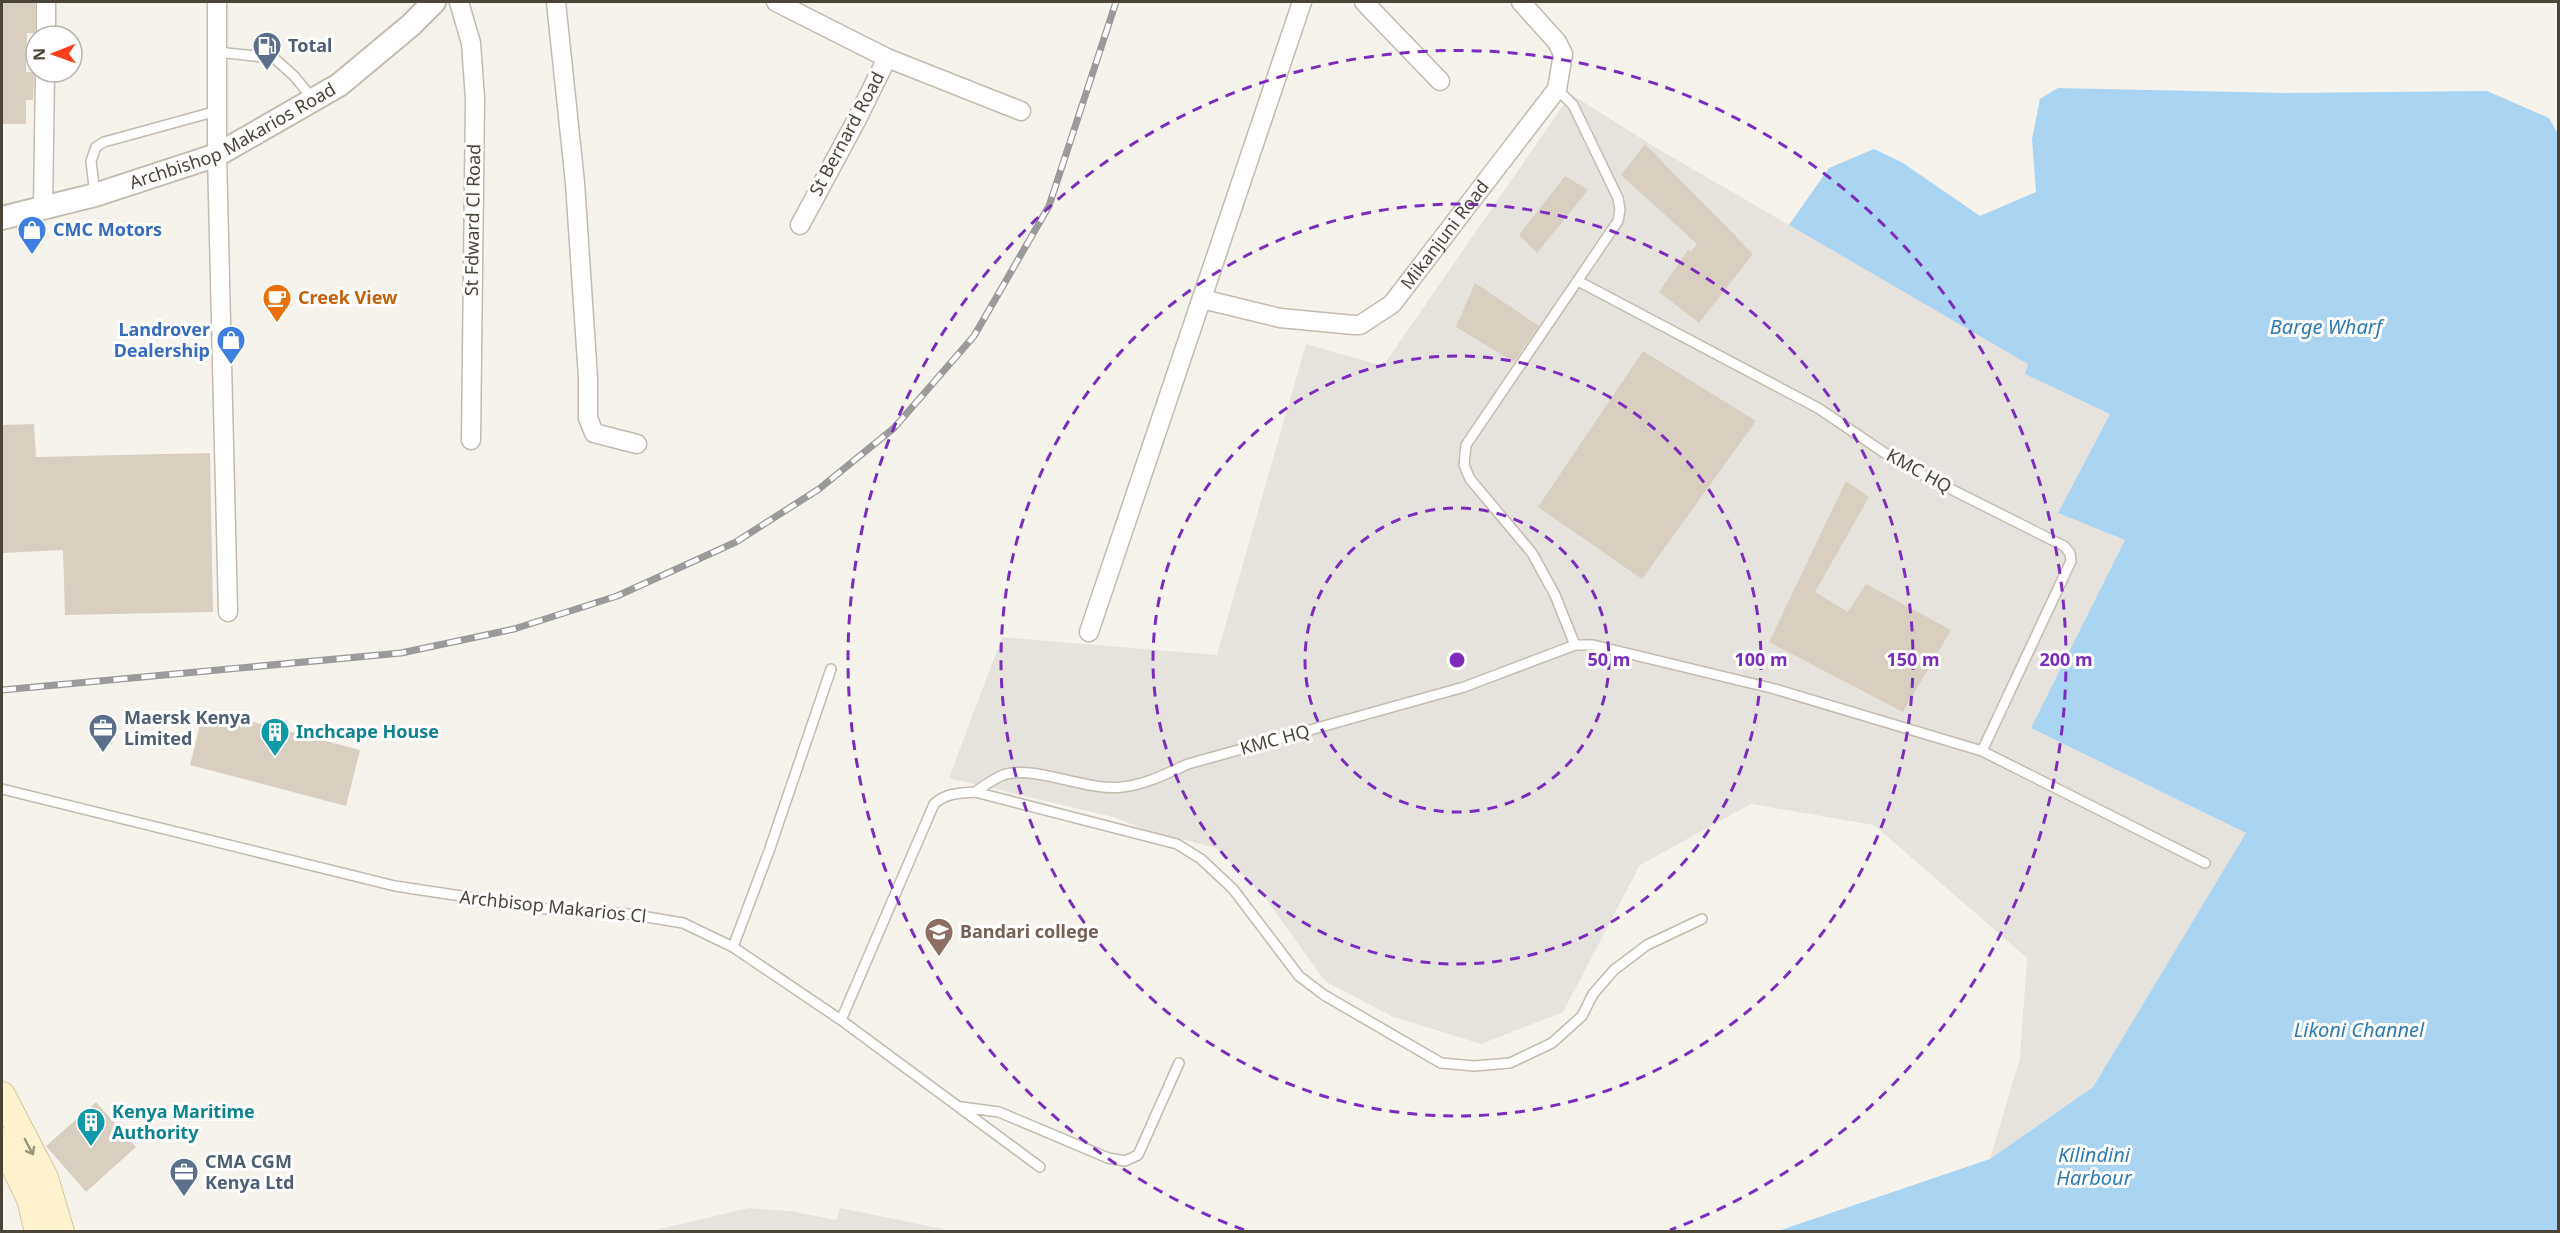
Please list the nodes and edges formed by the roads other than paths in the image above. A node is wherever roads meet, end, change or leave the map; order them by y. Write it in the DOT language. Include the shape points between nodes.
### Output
graph roads {
  1 [pos="46,2"];
  2 [pos="217,2"];
  3 [pos="434,2"];
  4 [pos="459,2"];
  5 [pos="556,2"];
  6 [pos="776,2"];
  7 [pos="1302,2"];
  8 [pos="1364,2"];
  9 [pos="1521,2"];
  10 [pos="798,6"];
  11 [pos="46,24"];
  12 [pos="217,52"];
  13 [pos="886,58"];
  14 [pos="1440,81"];
  15 [pos="45,84"];
  16 [pos="1557,89"];
  17 [pos="314,100"];
  18 [pos="217,111"];
  19 [pos="1021,111"];
  20 [pos="217,155"];
  21 [pos="95,195"];
  22 [pos="43,209"];
  23 [pos="2,218"];
  24 [pos="800,225"];
  25 [pos="1578,281"];
  26 [pos="1202,299"];
  27 [pos="471,440"];
  28 [pos="636,444"];
  29 [pos="228,612"];
  30 [pos="1089,632"];
  31 [pos="1575,645"];
  32 [pos="831,669"];
  33 [pos="1982,751"];
  34 [pos="2,789"];
  35 [pos="975,792"];
  36 [pos="2205,863"];
  37 [pos="1702,919"];
  38 [pos="733,947"];
  39 [pos="841,1020"];
  40 [pos="1179,1063"];
  41 [pos="2,1095"];
  42 [pos="958,1107"];
  43 [pos="2,1142"];
  44 [pos="1040,1167"];
  45 [pos="38,1232"];
  46 [pos="61,1232"];
  1 -- 11 [label="street"];
  2 -- 12 [label="street"];
  3 -- 17 [label="street, Archbishop Makarios Road" via="339,85"];
  4 -- 27 [label="street, St Fdward Cl Road" via="471,43 475,99"];
  5 -- 28 [label="street" via="575,183 588,418 594,433"];
  6 -- 10 [label="street, St Bernard Road"];
  7 -- 26 [label="street"];
  8 -- 14 [label="street"];
  9 -- 16 [label="street, Mikanjuni Road" via="1563,54"];
  10 -- 13 [label="street, St Bernard Road"];
  12 -- 17 [label="lane" via="274,58"];
  12 -- 18 [label="street"];
  13 -- 19 [label="street"];
  13 -- 24 [label="street, St Bernard Road"];
  15 -- 22 [label="street"];
  16 -- 25 [label="lane" via="1573,105 1618,198 1620,210 1618,221"];
  16 -- 26 [label="street, Mikanjuni Road" via="1392,304 1360,325 1280,318"];
  17 -- 20 [label="street, Archbishop Makarios Road"];
  18 -- 20 [label="street"];
  18 -- 21 [label="lane" via="96,147 92,161"];
  20 -- 21 [label="street, Archbishop Makarios Road"];
  20 -- 29 [label="street"];
  21 -- 22 [label="street, Archbishop Makarios Road"];
  22 -- 23 [label="street, Archbishop Makarios Road"];
  25 -- 31 [label="lane" via="1466,445 1464,465 1470,479 1532,553 1555,595"];
  25 -- 33 [label="lane, KMC HQ" via="1818,408 1901,464 2064,546 2071,561"];
  26 -- 30 [label="street"];
  31 -- 33 [label="lane, KMC HQ" via="1593,645 1774,689"];
  31 -- 35 [label="lane, KMC HQ" via="1464,687 1188,764 1122,788 1020,772 1003,775"];
  32 -- 38 [label="lane"];
  33 -- 36 [label="lane, KMC HQ"];
  34 -- 38 [label="lane, Archbisop Makarios Cl" via="395,886 547,909 629,914 683,923"];
  35 -- 37 [label="lane" via="1177,844 1201,859 1233,889 1299,976 1324,995 1441,1063 1510,1063 1552,1043 1582,1016 1593,994 1614,970 1647,945"];
  35 -- 39 [label="lane" via="953,793 934,804"];
  38 -- 39 [label="lane, Archbisop Makarios Cl"];
  39 -- 42 [label="lane, Archbisop Makarios Cl"];
  40 -- 42 [label="lane" via="1138,1155 1125,1161 1108,1158 999,1112"];
  41 -- 46 [label="main road, one-way" via="45,1178"];
  42 -- 44 [label="lane, Archbisop Makarios Cl"];
  43 -- 45 [label="main road" via="30,1199"];
}
